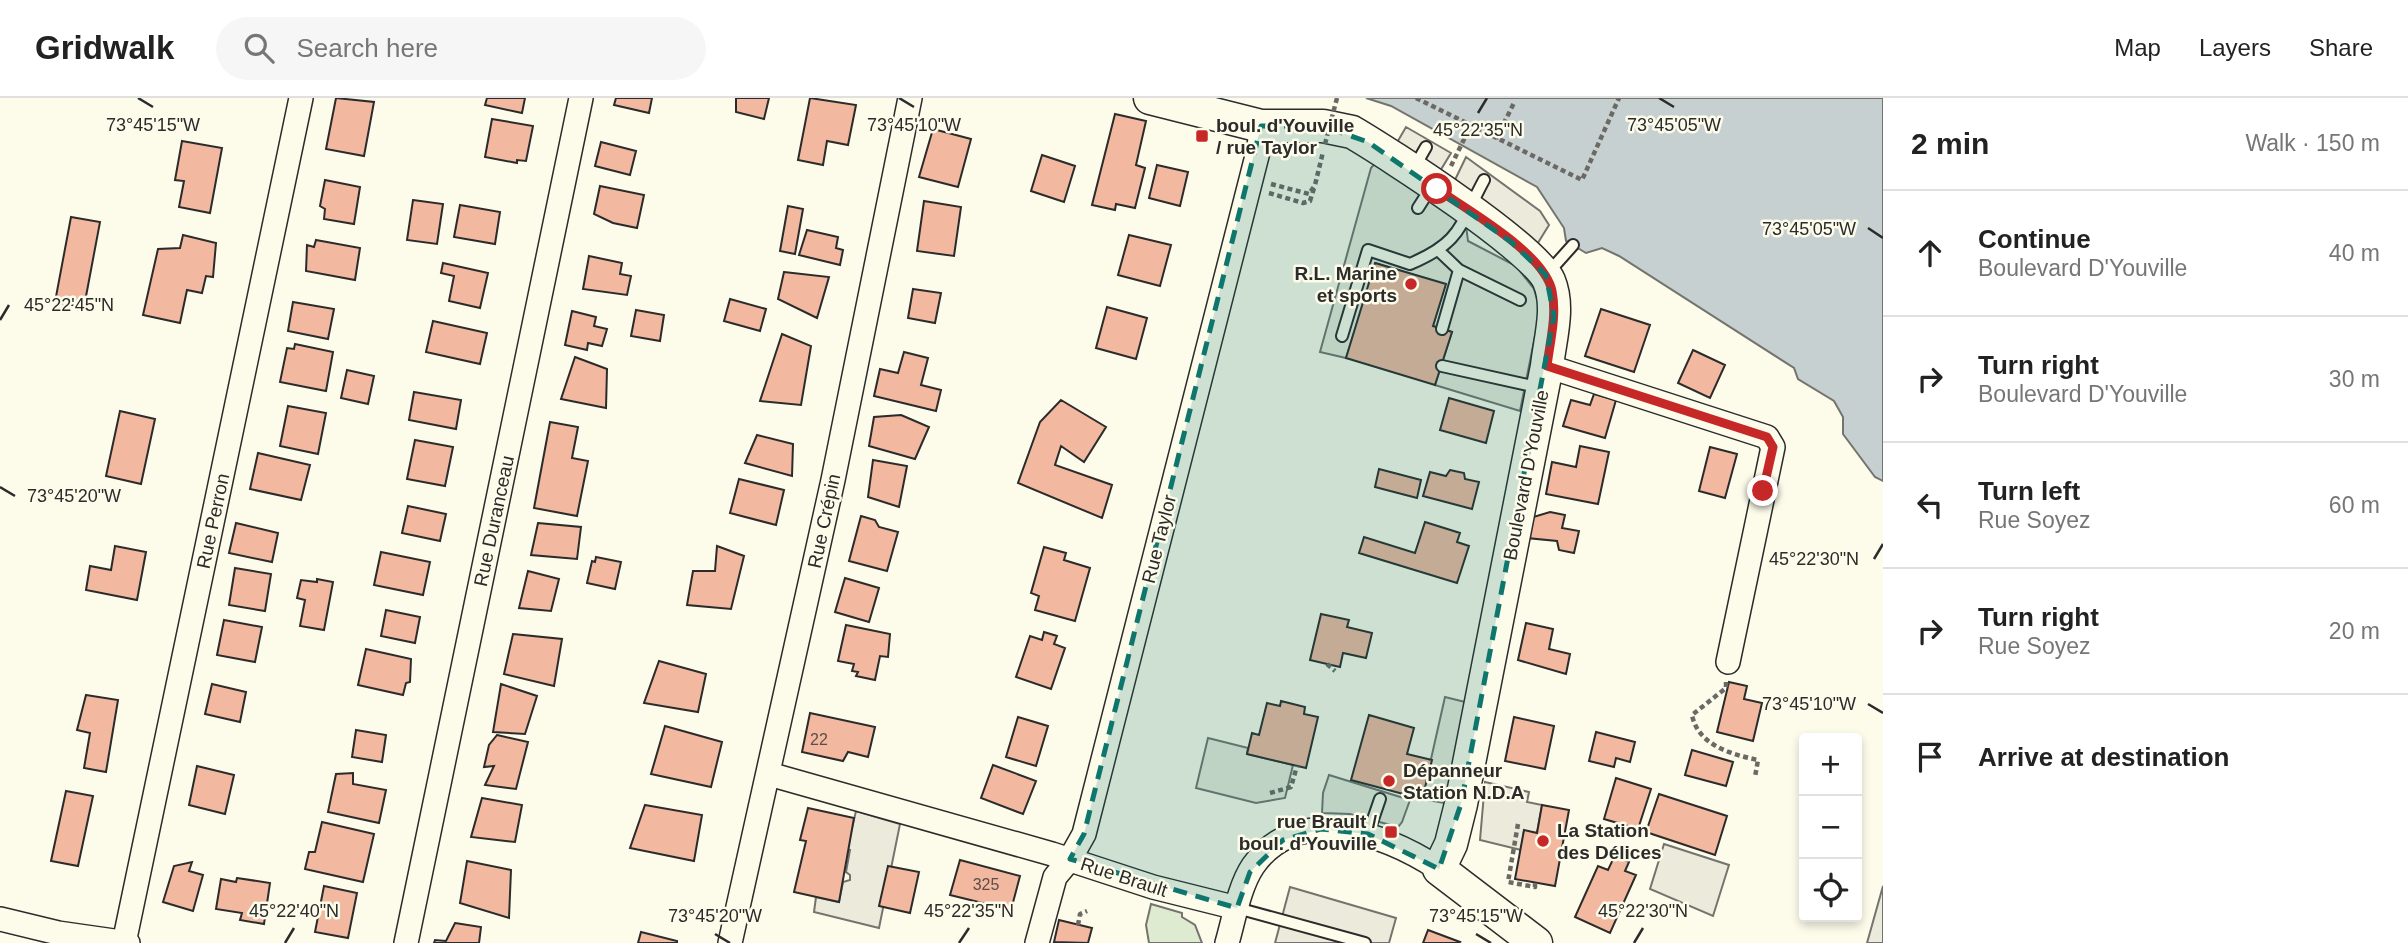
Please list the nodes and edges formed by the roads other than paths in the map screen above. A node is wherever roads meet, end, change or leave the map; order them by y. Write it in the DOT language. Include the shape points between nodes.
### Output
graph roads {
  1 [pos="301,98"];
  2 [pos="582,98"];
  3 [pos="910,98"];
  4 [pos="1150,98"];
  5 [pos="1261,126"];
  6 [pos="1484,180"];
  7 [pos="1468,211"];
  8 [pos="1573,246"];
  9 [pos="1438,250"];
  10 [pos="1460,270"];
  11 [pos="1546,275"];
  12 [pos="1520,300"];
  13 [pos="1442,328"];
  14 [pos="1342,335"];
  15 [pos="1441,366"];
  16 [pos="1545,377"];
  17 [pos="1728,662"];
  18 [pos="769,774"];
  19 [pos="1380,799"];
  20 [pos="1368,834"];
  21 [pos="1070,859"];
  22 [pos="1439,869"];
  23 [pos="1237,908"];
  24 [pos="0,919"];
  25 [pos="125,943"];
  26 [pos="406,943"];
  27 [pos="730,943"];
  28 [pos="1037,943"];
  29 [pos="1227,943"];
  30 [pos="1365,943"];
  31 [pos="1536,943"];
  1 -- 25 [label="street, Rue Perron"];
  2 -- 26 [label="street, Rue Duranceau"];
  3 -- 18 [label="street, Rue Crépin"];
  4 -- 5 [label="street"];
  5 -- 7 [label="street" via="1323,126 1352,132 1429,178"];
  5 -- 21 [label="street, Rue Taylor" via="1084,834"];
  6 -- 7 [label="lane"];
  7 -- 9 [label="lane" via="1450,242"];
  7 -- 11 [label="street"];
  8 -- 11 [label="lane"];
  9 -- 10 [label="lane"];
  9 -- 14 [label="lane" via="1410,264 1368,250"];
  10 -- 12 [label="lane"];
  10 -- 13 [label="lane"];
  11 -- 16 [label="street, Boulevard D'Youville" via="1554,304"];
  15 -- 16 [label="lane"];
  16 -- 17 [label="street" via="1767,437 1773,447"];
  16 -- 22 [label="street, Boulevard D'Youville" via="1461,804"];
  18 -- 21 [label="street, Rue Brault"];
  18 -- 27 [label="street, Rue Crépin"];
  19 -- 20 [label="lane"];
  20 -- 22 [label="street" via="1416,853"];
  20 -- 23 [label="street" via="1321,829 1283,839 1253,866"];
  21 -- 23 [label="street, Rue Brault"];
  21 -- 28 [label="street, Rue Taylor" via="1055,877"];
  22 -- 31 [label="street"];
  23 -- 29 [label="street"];
  23 -- 30 [label="lane"];
  24 -- 25 [label="street"];
}
